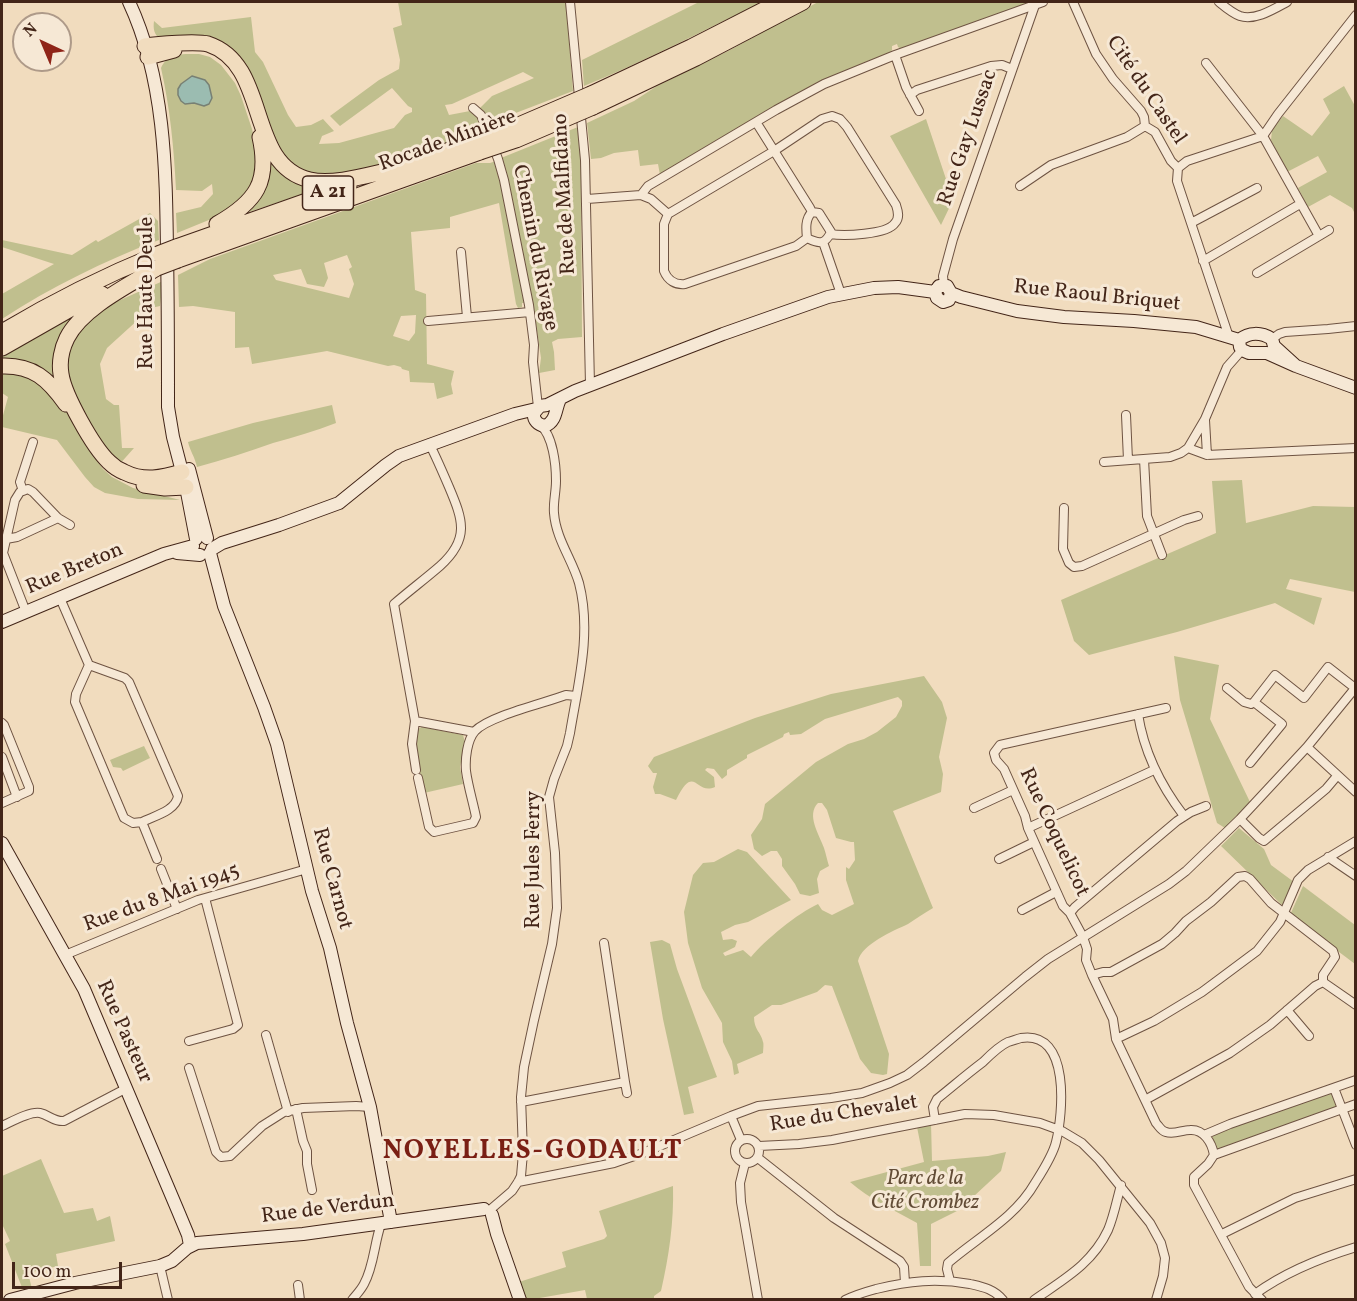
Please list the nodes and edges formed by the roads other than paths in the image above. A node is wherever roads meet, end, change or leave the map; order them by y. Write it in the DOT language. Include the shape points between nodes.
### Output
graph roads {
  1 [pos="129,2"];
  2 [pos="136,2"];
  3 [pos="570,2"];
  4 [pos="779,2"];
  5 [pos="803,2"];
  6 [pos="1073,2"];
  7 [pos="1219,2"];
  8 [pos="1287,2"];
  9 [pos="1039,3"];
  10 [pos="1356,15"];
  11 [pos="150,51"];
  12 [pos="895,55"];
  13 [pos="1206,63"];
  14 [pos="1012,69"];
  15 [pos="910,95"];
  16 [pos="592,101"];
  17 [pos="473,108"];
  18 [pos="919,111"];
  19 [pos="756,122"];
  20 [pos="1146,126"];
  21 [pos="1263,136"];
  22 [pos="480,146"];
  23 [pos="774,151"];
  24 [pos="400,168"];
  25 [pos="1178,168"];
  26 [pos="1020,186"];
  27 [pos="1257,188"];
  28 [pos="641,195"];
  29 [pos="587,200"];
  30 [pos="1300,204"];
  31 [pos="812,212"];
  32 [pos="668,214"];
  33 [pos="1191,223"];
  34 [pos="1329,230"];
  35 [pos="830,234"];
  36 [pos="1319,236"];
  37 [pos="807,238"];
  38 [pos="823,242"];
  39 [pos="461,252"];
  40 [pos="177,253"];
  41 [pos="158,261"];
  42 [pos="1203,261"];
  43 [pos="1257,273"];
  44 [pos="944,290"];
  45 [pos="841,294"];
  46 [pos="530,312"];
  47 [pos="467,317"];
  48 [pos="428,321"];
  49 [pos="1356,326"];
  50 [pos="2,332"];
  51 [pos="1237,342"];
  52 [pos="1271,346"];
  53 [pos="2,348"];
  54 [pos="2,366"];
  55 [pos="590,385"];
  56 [pos="1356,388"];
  57 [pos="543,414"];
  58 [pos="1126,415"];
  59 [pos="1205,419"];
  60 [pos="33,442"];
  61 [pos="430,445"];
  62 [pos="1188,448"];
  63 [pos="1356,448"];
  64 [pos="1208,455"];
  65 [pos="1144,459"];
  66 [pos="1128,460"];
  67 [pos="1104,462"];
  68 [pos="182,472"];
  69 [pos="190,487"];
  70 [pos="23,491"];
  71 [pos="1064,508"];
  72 [pos="1198,516"];
  73 [pos="58,518"];
  74 [pos="70,525"];
  75 [pos="1153,535"];
  76 [pos="6,539"];
  77 [pos="206,545"];
  78 [pos="1162,555"];
  79 [pos="60,598"];
  80 [pos="26,612"];
  81 [pos="2,622"];
  82 [pos="89,665"];
  83 [pos="1355,687"];
  84 [pos="1227,688"];
  85 [pos="576,696"];
  86 [pos="1347,697"];
  87 [pos="1254,702"];
  88 [pos="1356,705"];
  89 [pos="1166,708"];
  90 [pos="1138,714"];
  91 [pos="415,721"];
  92 [pos="2,723"];
  93 [pos="474,732"];
  94 [pos="1307,747"];
  95 [pos="2,758"];
  96 [pos="1250,763"];
  97 [pos="1154,770"];
  98 [pos="1337,776"];
  99 [pos="1013,790"];
  100 [pos="1356,792"];
  101 [pos="17,797"];
  102 [pos="2,803"];
  103 [pos="1206,806"];
  104 [pos="974,808"];
  105 [pos="1184,816"];
  106 [pos="1240,819"];
  107 [pos="142,822"];
  108 [pos="1028,828"];
  109 [pos="1356,841"];
  110 [pos="1034,842"];
  111 [pos="2,843"];
  112 [pos="1328,857"];
  113 [pos="157,859"];
  114 [pos="999,859"];
  115 [pos="161,869"];
  116 [pos="307,869"];
  117 [pos="1356,876"];
  118 [pos="1056,892"];
  119 [pos="205,898"];
  120 [pos="177,909"];
  121 [pos="1022,910"];
  122 [pos="1070,913"];
  123 [pos="1284,913"];
  124 [pos="1083,938"];
  125 [pos="604,943"];
  126 [pos="65,955"];
  127 [pos="1092,975"];
  128 [pos="1323,982"];
  129 [pos="1356,1005"];
  130 [pos="1287,1010"];
  131 [pos="266,1035"];
  132 [pos="1309,1036"];
  133 [pos="1116,1039"];
  134 [pos="189,1041"];
  135 [pos="189,1068"];
  136 [pos="1356,1080"];
  137 [pos="625,1082"];
  138 [pos="127,1088"];
  139 [pos="1334,1088"];
  140 [pos="627,1093"];
  141 [pos="1145,1100"];
  142 [pos="521,1102"];
  143 [pos="1356,1104"];
  144 [pos="370,1107"];
  145 [pos="1342,1109"];
  146 [pos="292,1110"];
  147 [pos="731,1116"];
  148 [pos="935,1120"];
  149 [pos="2,1126"];
  150 [pos="1058,1130"];
  151 [pos="1204,1135"];
  152 [pos="741,1140"];
  153 [pos="1356,1145"];
  154 [pos="759,1146"];
  155 [pos="1214,1155"];
  156 [pos="758,1158"];
  157 [pos="744,1163"];
  158 [pos="1356,1179"];
  159 [pos="518,1182"];
  160 [pos="1121,1185"];
  161 [pos="312,1190"];
  162 [pos="485,1213"];
  163 [pos="386,1223"];
  164 [pos="1222,1234"];
  165 [pos="190,1245"];
  166 [pos="1356,1246"];
  167 [pos="160,1266"];
  168 [pos="950,1281"];
  169 [pos="905,1283"];
  170 [pos="298,1285"];
  171 [pos="1258,1297"];
  172 [pos="10,1299"];
  173 [pos="168,1299"];
  174 [pos="300,1299"];
  175 [pos="352,1299"];
  176 [pos="520,1299"];
  177 [pos="758,1299"];
  178 [pos="845,1299"];
  179 [pos="1003,1299"];
  180 [pos="1034,1299"];
  181 [pos="1160,1299"];
  1 -- 11 [label="main road"];
  2 -- 11 [label="main road"];
  3 -- 29 [label="street, Rue de Malfidano"];
  4 -- 16 [label="highway, Rocade Minière / A 21"];
  5 -- 16 [label="highway, Rocade Minière / A 21" via="696,58"];
  6 -- 20 [label="street, Cité du Castel" via="1096,54 1141,111"];
  7 -- 8 [label="street" via="1244,17 1259,15"];
  9 -- 12 [label="street"];
  9 -- 14 [label="street, Rue Gay Lussac"];
  10 -- 21 [label="street"];
  11 -- 24 [label="highway" via="208,44 232,59 248,84 272,152 299,176 332,181"];
  11 -- 40 [label="highway" via="196,49 225,62 237,76 251,111 264,161 259,185 246,205"];
  11 -- 68 [label="main road, Rue Haute Deule" via="167,198 168,407"];
  11 -- 69 [label="main road, Rue Haute Deule" via="167,124 174,290 172,384"];
  12 -- 15 [label="street"];
  12 -- 19 [label="street" via="824,84"];
  13 -- 21 [label="street"];
  14 -- 15 [label="street" via="991,66"];
  14 -- 44 [label="street, Rue Gay Lussac" via="953,239 943,276"];
  15 -- 18 [label="street"];
  16 -- 22 [label="highway, Rocade Minière / A 21, bridge" via="507,130"];
  17 -- 46 [label="street, Chemin du Rivage" via="481,115 501,170"];
  19 -- 23 [label="street"];
  19 -- 28 [label="street" via="648,186"];
  20 -- 25 [label="street, Cité du Castel" via="1155,132"];
  20 -- 26 [label="street" via="1051,165"];
  21 -- 25 [label="street" via="1187,161"];
  21 -- 30 [label="street"];
  22 -- 24 [label="highway, Rocade Minière / A 21"];
  22 -- 40 [label="highway, Rocade Minière / A 21"];
  23 -- 31 [label="street"];
  23 -- 32 [label="street"];
  23 -- 35 [label="street" via="822,119 831,116 847,126 898,214 890,229"];
  24 -- 40 [label="highway, Rocade Minière / A 21" via="262,215"];
  25 -- 33 [label="street, Cité du Castel" via="1176,181"];
  27 -- 33 [label="street"];
  28 -- 29 [label="street"];
  28 -- 32 [label="street"];
  29 -- 55 [label="street, Rue de Malfidano"];
  30 -- 36 [label="street"];
  30 -- 42 [label="street"];
  31 -- 35 [label="street" via="819,213"];
  31 -- 37 [label="street" via="808,216"];
  32 -- 37 [label="street" via="664,224 664,271 679,284 796,246"];
  33 -- 42 [label="street, Cité du Castel"];
  34 -- 36 [label="street"];
  35 -- 38 [label="street"];
  36 -- 43 [label="street"];
  37 -- 38 [label="street"];
  38 -- 45 [label="street"];
  39 -- 47 [label="street"];
  40 -- 41 [label="highway, Rocade Minière / A 21, bridge"];
  41 -- 50 [label="highway, Rocade Minière / A 21" via="103,278"];
  41 -- 53 [label="highway, Rocade Minière / A 21"];
  41 -- 68 [label="highway" via="81,318 63,347 60,372 68,397 96,446 114,467 153,479"];
  42 -- 51 [label="street, Cité du Castel"];
  44 -- 45 [label="main road, Rue Raoul Briquet" via="898,287"];
  44 -- 51 [label="main road, Rue Raoul Briquet" via="1028,313 1196,327"];
  45 -- 55 [label="main road, Rue Raoul Briquet"];
  46 -- 47 [label="street"];
  46 -- 57 [label="street, Chemin du Rivage" via="533,362"];
  47 -- 48 [label="street"];
  49 -- 52 [label="street" via="1286,332 1279,334"];
  51 -- 52 [label="main road, Rue Raoul Briquet" via="1253,354"];
  51 -- 52 [label="main road, Rue Raoul Briquet" via="1258,334"];
  51 -- 59 [label="street"];
  52 -- 56 [label="main road" via="1296,366"];
  54 -- 69 [label="highway" via="21,367 44,379 65,402 98,457 119,476 165,488"];
  55 -- 57 [label="main road, Rue Raoul Briquet" via="568,394"];
  57 -- 61 [label="main road, Rue Raoul Briquet" via="520,413"];
  57 -- 85 [label="street, Rue Jules Ferry" via="555,461 555,522 578,580 583,607 584,644"];
  58 -- 66 [label="street"];
  59 -- 62 [label="street"];
  59 -- 64 [label="street"];
  60 -- 70 [label="street" via="20,482"];
  61 -- 77 [label="main road, Rue Breton" via="394,459 339,503"];
  61 -- 91 [label="street" via="461,515 462,529 451,554 394,604"];
  62 -- 64 [label="street"];
  62 -- 65 [label="street" via="1170,458"];
  63 -- 64 [label="street"];
  65 -- 66 [label="street"];
  65 -- 75 [label="street" via="1147,516"];
  66 -- 67 [label="street"];
  68 -- 69 [label="main road, Rue Haute Deule"];
  69 -- 77 [label="main road, Rue Haute Deule"];
  69 -- 77 [label="main road, Rue Haute Deule" via="200,511"];
  70 -- 73 [label="street" via="33,492"];
  70 -- 76 [label="street" via="15,501"];
  71 -- 75 [label="street" via="1063,549 1074,567"];
  72 -- 75 [label="street"];
  73 -- 74 [label="street"];
  73 -- 76 [label="street"];
  75 -- 78 [label="street"];
  76 -- 80 [label="street" via="3,553"];
  77 -- 79 [label="main road, Rue Breton" via="164,554"];
  77 -- 116 [label="main road, Rue Carnot" via="224,606 277,744"];
  79 -- 80 [label="main road, Rue Breton"];
  79 -- 82 [label="street"];
  80 -- 81 [label="main road, Rue Breton"];
  82 -- 107 [label="street" via="75,702 124,818"];
  82 -- 107 [label="street" via="129,682 178,796 173,807"];
  83 -- 86 [label="street"];
  83 -- 87 [label="street" via="1328,667 1304,698 1275,675"];
  84 -- 87 [label="street" via="1247,704"];
  85 -- 93 [label="street" via="566,695 508,714"];
  85 -- 142 [label="street, Rue Jules Ferry" via="567,746 549,797 557,908 524,1067"];
  86 -- 88 [label="street"];
  86 -- 94 [label="street"];
  87 -- 96 [label="street" via="1282,724"];
  89 -- 90 [label="street"];
  90 -- 97 [label="street"];
  90 -- 99 [label="street, Rue Coquelicot" via="1000,745 994,753 996,760"];
  91 -- 93 [label="street"];
  91 -- 93 [label="street" via="412,744 417,774 429,827 434,832 474,823 466,773"];
  92 -- 101 [label="street" via="30,787"];
  94 -- 98 [label="street"];
  94 -- 106 [label="street"];
  95 -- 101 [label="street"];
  97 -- 105 [label="street"];
  97 -- 108 [label="street"];
  98 -- 100 [label="street"];
  98 -- 106 [label="street" via="1264,841"];
  99 -- 104 [label="street"];
  99 -- 108 [label="street, Rue Coquelicot"];
  101 -- 102 [label="street"];
  103 -- 105 [label="street"];
  105 -- 122 [label="street"];
  106 -- 124 [label="street" via="1169,884"];
  107 -- 113 [label="street"];
  108 -- 110 [label="street, Rue Coquelicot"];
  109 -- 112 [label="street"];
  110 -- 114 [label="street"];
  110 -- 118 [label="street, Rue Coquelicot"];
  111 -- 126 [label="main road, Rue Pasteur"];
  112 -- 117 [label="street"];
  112 -- 123 [label="street" via="1298,880"];
  115 -- 120 [label="street"];
  116 -- 119 [label="street, Rue du 8 Mai 1945"];
  116 -- 144 [label="main road, Rue Carnot"];
  118 -- 121 [label="street"];
  118 -- 122 [label="street, Rue Coquelicot"];
  119 -- 120 [label="street, Rue du 8 Mai 1945"];
  119 -- 134 [label="street" via="238,1025"];
  120 -- 126 [label="street, Rue du 8 Mai 1945"];
  122 -- 124 [label="street, Rue Coquelicot"];
  123 -- 127 [label="street" via="1250,879 1238,877 1162,944 1112,972"];
  123 -- 128 [label="street" via="1333,951 1335,957 1323,975"];
  123 -- 133 [label="street" via="1257,951 1218,982"];
  124 -- 127 [label="street, Rue Coquelicot"];
  124 -- 147 [label="street" via="1041,964 907,1075 848,1096 758,1106"];
  125 -- 137 [label="street"];
  126 -- 138 [label="main road, Rue Pasteur"];
  127 -- 133 [label="street, Rue Coquelicot" via="1113,1019"];
  128 -- 129 [label="street"];
  128 -- 130 [label="street"];
  130 -- 132 [label="street"];
  130 -- 141 [label="street" via="1230,1053"];
  131 -- 146 [label="street"];
  133 -- 141 [label="street, Rue Coquelicot"];
  135 -- 146 [label="street" via="216,1152 221,1157 230,1156 262,1126"];
  136 -- 139 [label="street"];
  137 -- 140 [label="street"];
  137 -- 142 [label="street"];
  138 -- 149 [label="street" via="64,1121 32,1113"];
  138 -- 165 [label="main road, Rue Pasteur"];
  139 -- 145 [label="street"];
  139 -- 151 [label="street"];
  141 -- 151 [label="street, Rue Coquelicot" via="1162,1130 1190,1130"];
  142 -- 159 [label="street, Rue Jules Ferry" via="522,1166"];
  143 -- 145 [label="street"];
  144 -- 146 [label="street"];
  144 -- 163 [label="main road, Rue Carnot"];
  145 -- 153 [label="street"];
  145 -- 155 [label="street"];
  146 -- 161 [label="street" via="307,1151"];
  147 -- 152 [label="street"];
  147 -- 159 [label="street" via="614,1163"];
  148 -- 150 [label="street, Rue du Chevalet" via="965,1114 994,1115"];
  148 -- 150 [label="street, Rue du Chevalet" via="936,1099 1007,1042 1037,1039 1049,1047 1060,1074"];
  148 -- 154 [label="street, Rue du Chevalet" via="832,1140"];
  150 -- 160 [label="street, Rue du Chevalet" via="1082,1143"];
  150 -- 168 [label="street" via="1056,1145 1035,1184 1006,1218 948,1263"];
  151 -- 155 [label="street"];
  152 -- 154 [label="street" via="753,1140"];
  152 -- 157 [label="street" via="735,1153"];
  154 -- 156 [label="street"];
  155 -- 164 [label="street" via="1194,1177 1194,1185"];
  156 -- 157 [label="street"];
  156 -- 169 [label="street" via="834,1218 900,1261"];
  157 -- 177 [label="street" via="741,1202"];
  158 -- 164 [label="street" via="1295,1198"];
  159 -- 162 [label="street"];
  160 -- 180 [label="street" via="1108,1229 1093,1255"];
  160 -- 181 [label="street, Rue du Chevalet" via="1161,1243 1165,1258"];
  162 -- 163 [label="main road, Rue de Verdun"];
  162 -- 176 [label="main road"];
  163 -- 165 [label="main road, Rue de Verdun"];
  163 -- 175 [label="street" via="376,1236 368,1275"];
  164 -- 171 [label="street"];
  165 -- 167 [label="main road"];
  166 -- 171 [label="street" via="1325,1256 1267,1285"];
  167 -- 172 [label="main road"];
  167 -- 173 [label="street"];
  168 -- 169 [label="street"];
  168 -- 179 [label="street" via="985,1287"];
  169 -- 178 [label="street"];
  170 -- 174 [label="street"];
}
